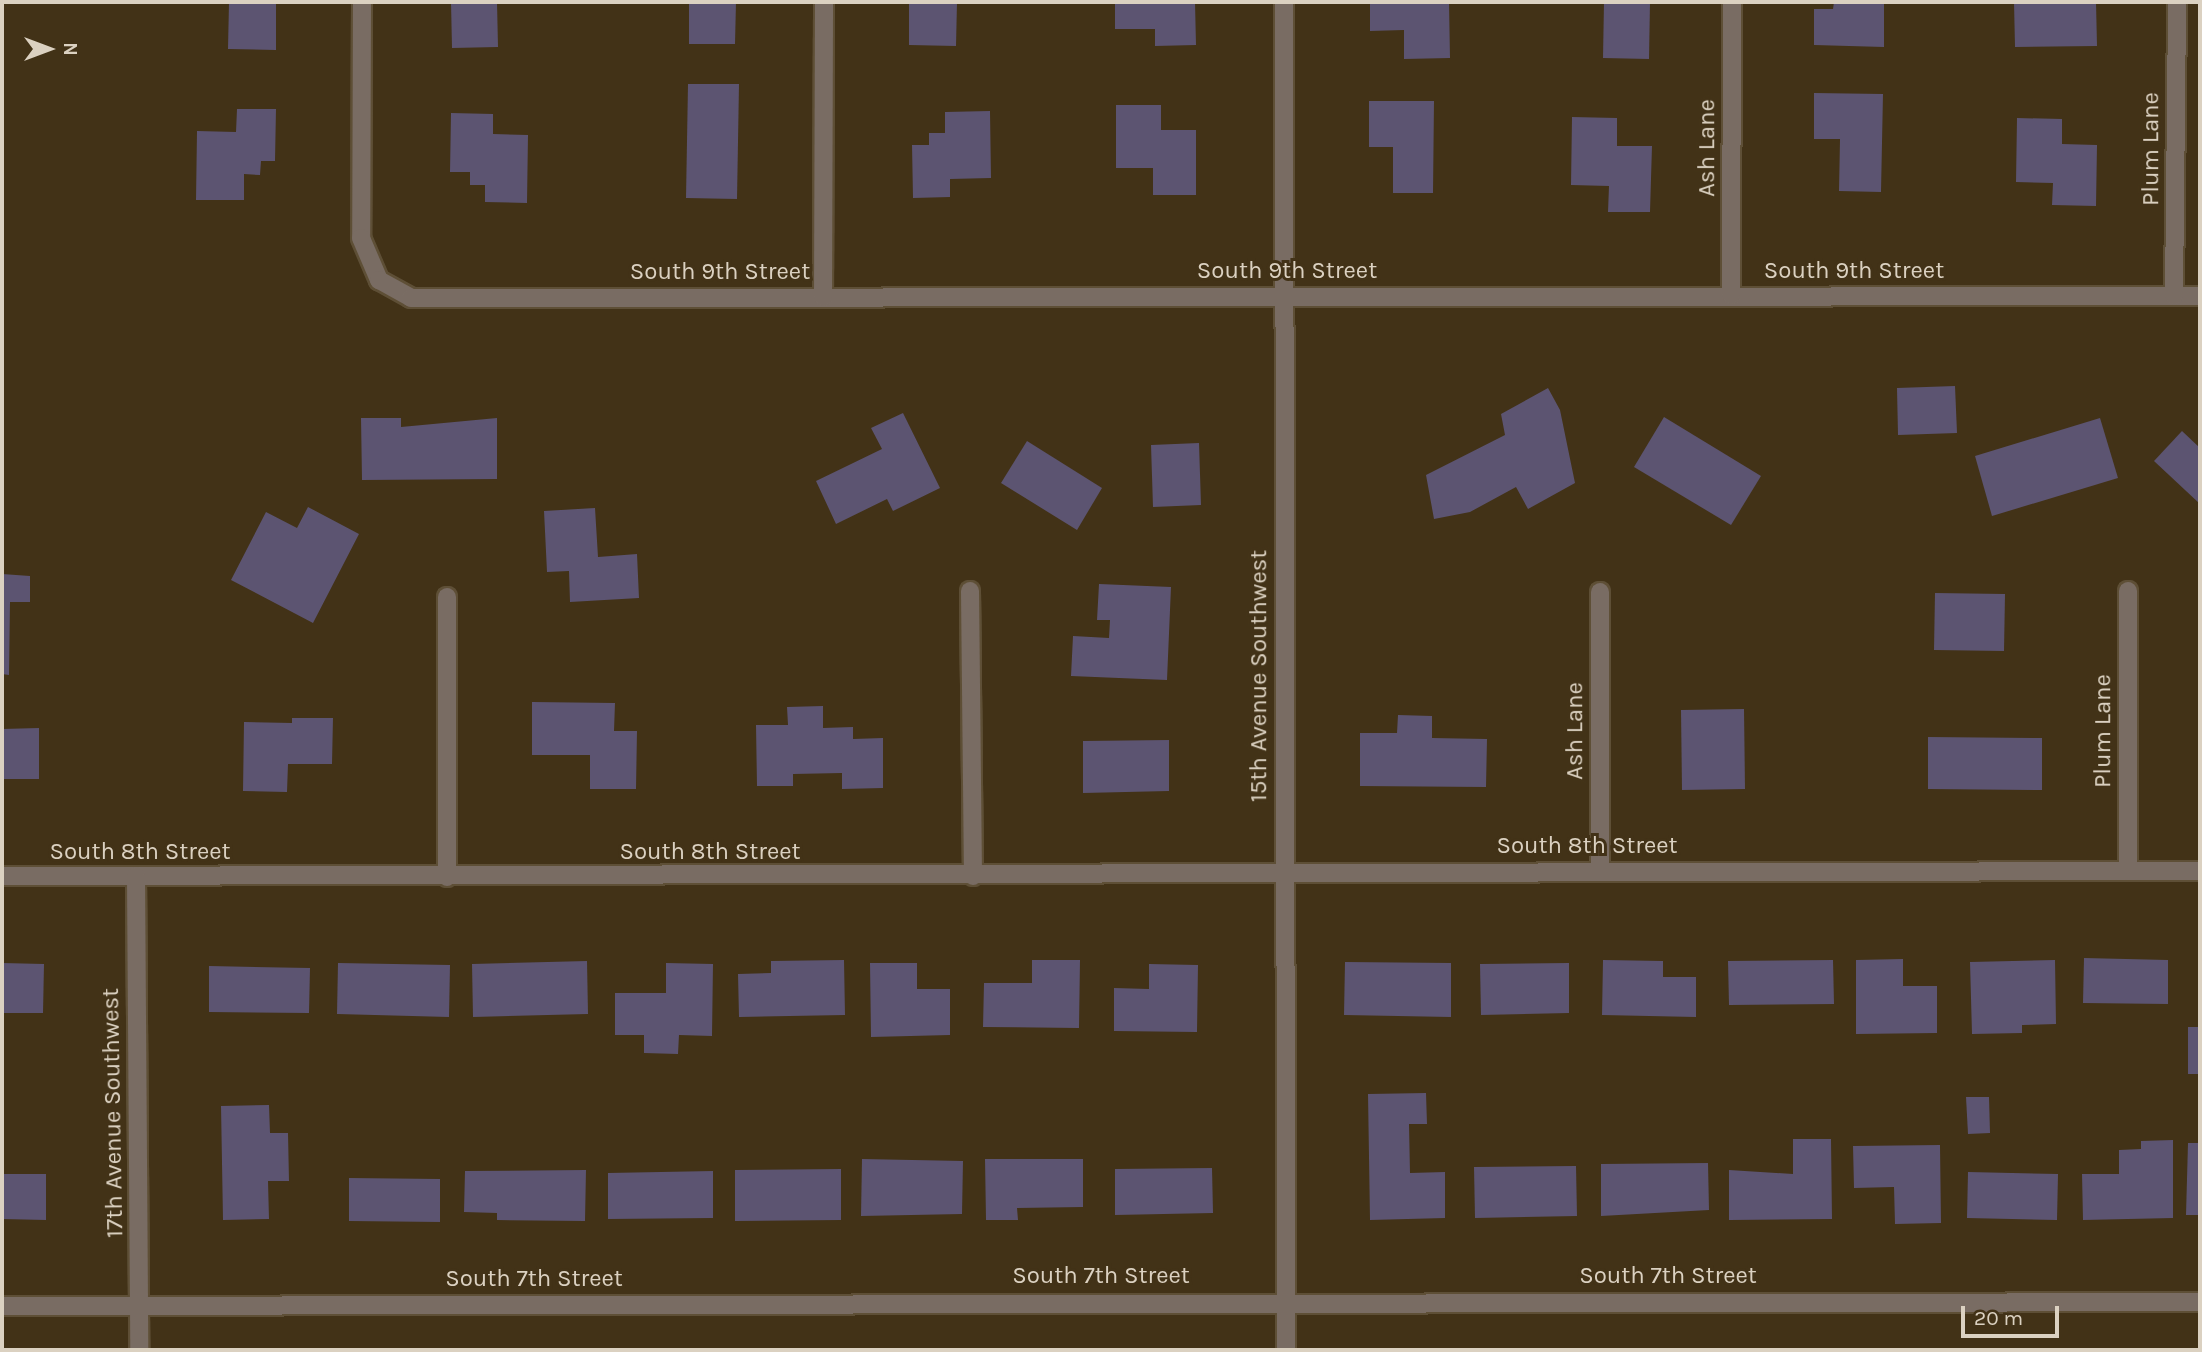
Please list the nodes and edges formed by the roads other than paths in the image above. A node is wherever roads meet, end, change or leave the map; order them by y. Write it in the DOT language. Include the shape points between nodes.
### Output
graph roads {
  1 [pos="362,2"];
  2 [pos="824,2"];
  3 [pos="1284,2"];
  4 [pos="1732,2"];
  5 [pos="2177,2"];
  6 [pos="1284,295"];
  7 [pos="1731,295"];
  8 [pos="2174,296"];
  9 [pos="2200,296"];
  10 [pos="823,297"];
  11 [pos="970,591"];
  12 [pos="2128,591"];
  13 [pos="1600,592"];
  14 [pos="447,597"];
  15 [pos="1600,870"];
  16 [pos="2200,870"];
  17 [pos="2128,871"];
  18 [pos="1283,874"];
  19 [pos="2,876"];
  20 [pos="136,876"];
  21 [pos="973,876"];
  22 [pos="447,877"];
  23 [pos="1285,1300"];
  24 [pos="2200,1301"];
  25 [pos="2,1306"];
  26 [pos="139,1306"];
  27 [pos="139,1350"];
  28 [pos="1286,1350"];
  1 -- 10 [label="street, South 9th Street" via="361,238 380,280 411,298"];
  2 -- 10 [label="street"];
  3 -- 6 [label="street, 15th Avenue Southwest"];
  4 -- 7 [label="street, Ash Lane"];
  5 -- 8 [label="street, Plum Lane"];
  6 -- 7 [label="street, South 9th Street"];
  6 -- 10 [label="street, South 9th Street"];
  6 -- 18 [label="street, 15th Avenue Southwest"];
  7 -- 8 [label="street, South 9th Street"];
  8 -- 9 [label="street, South 9th Street"];
  11 -- 21 [label="street"];
  12 -- 17 [label="street, Plum Lane"];
  13 -- 15 [label="street, Ash Lane"];
  14 -- 22 [label="street"];
  15 -- 17 [label="street, South 8th Street"];
  15 -- 18 [label="street, South 8th Street"];
  16 -- 17 [label="street, South 8th Street"];
  18 -- 21 [label="street, South 8th Street"];
  18 -- 23 [label="street, 15th Avenue Southwest"];
  19 -- 20 [label="street, South 8th Street"];
  20 -- 22 [label="street, South 8th Street"];
  20 -- 26 [label="street, 17th Avenue Southwest"];
  21 -- 22 [label="street, South 8th Street"];
  23 -- 24 [label="street, South 7th Street"];
  23 -- 26 [label="street, South 7th Street"];
  23 -- 28 [label="street, 15th Avenue Southwest"];
  25 -- 26 [label="street, South 7th Street"];
  26 -- 27 [label="street, 17th Avenue Southwest"];
}
